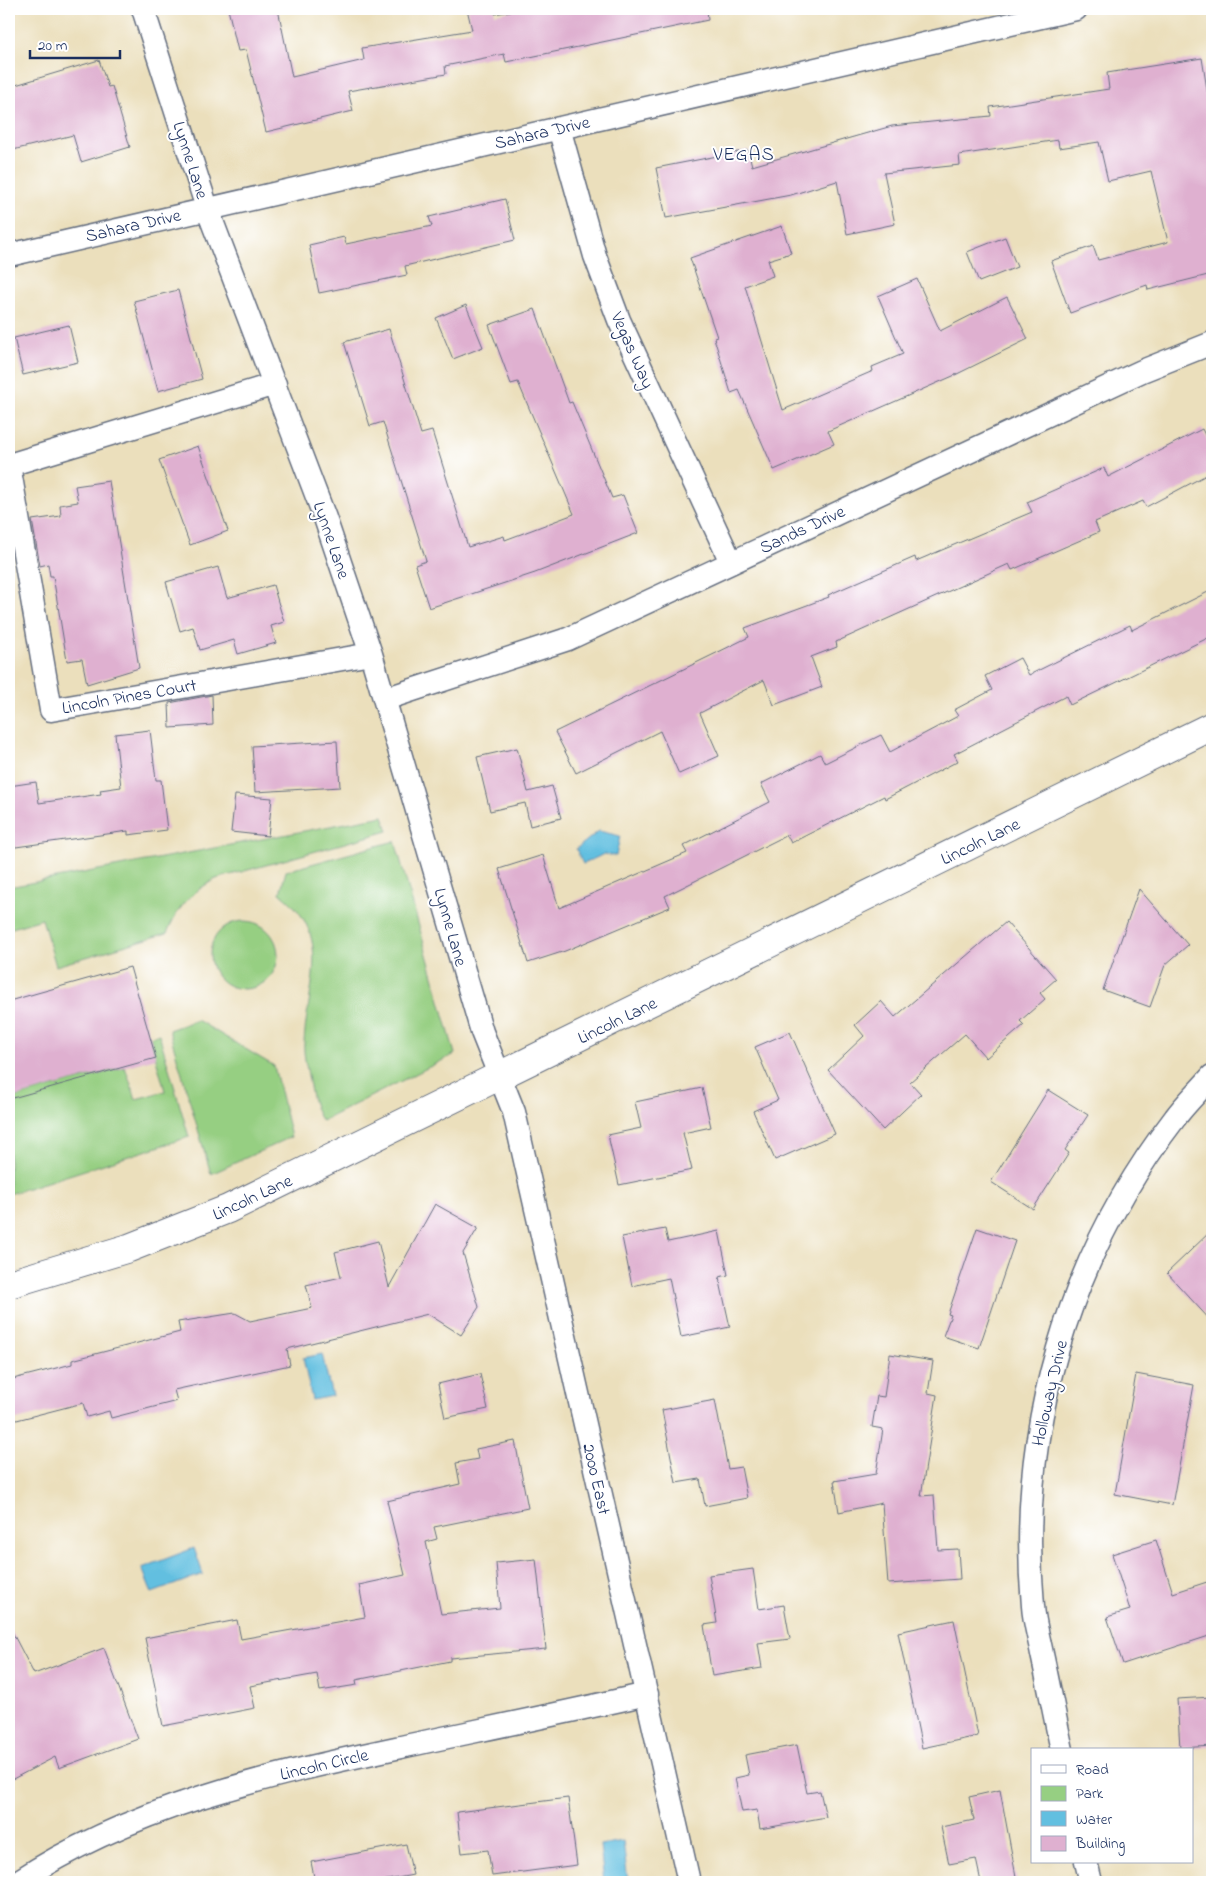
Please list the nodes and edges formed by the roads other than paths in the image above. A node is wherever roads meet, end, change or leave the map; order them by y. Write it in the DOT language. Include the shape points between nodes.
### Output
graph roads {
  1 [pos="144,9"];
  2 [pos="1076,9"];
  3 [pos="559,128"];
  4 [pos="206,208"];
  5 [pos="9,255"];
  6 [pos="1212,343"];
  7 [pos="275,384"];
  8 [pos="731,562"];
  9 [pos="371,654"];
  10 [pos="385,699"];
  11 [pos="1212,726"];
  12 [pos="1212,1076"];
  13 [pos="500,1077"];
  14 [pos="9,1284"];
  15 [pos="648,1694"];
  16 [pos="1062,1748"];
  17 [pos="1086,1864"];
  18 [pos="17,1882"];
  19 [pos="689,1882"];
  20 [pos="1091,1882"];
  1 -- 4 [label="street, Lynne Lane"];
  2 -- 3 [label="street, Sahara Drive"];
  3 -- 4 [label="street, Sahara Drive"];
  3 -- 8 [label="street, Vegas Way" via="595,256 619,320"];
  4 -- 5 [label="street, Sahara Drive"];
  4 -- 7 [label="street, Lynne Lane"];
  6 -- 8 [label="street, Sands Drive" via="1142,370"];
  7 -- 9 [label="street, Lynne Lane"];
  7 -- 9 [label="street, Lincoln Pines Court" via="9,465 51,710"];
  8 -- 10 [label="street, Sands Drive" via="554,644"];
  9 -- 10 [label="street, Lynne Lane"];
  10 -- 13 [label="street, Lynne Lane" via="482,1032"];
  11 -- 13 [label="street, Lincoln Lane"];
  12 -- 16 [label="street, Holloway Drive" via="1176,1117 1141,1165 1101,1235 1072,1302 1051,1369 1036,1442 1030,1535 1033,1607"];
  13 -- 14 [label="street, Lincoln Lane" via="228,1209 130,1248"];
  13 -- 15 [label="street, 2000 East" via="514,1112"];
  15 -- 18 [label="street, Lincoln Circle" via="283,1772 189,1801 99,1835"];
  15 -- 19 [label="street, 2000 East"];
  17 -- 20 [label="street"];
}
